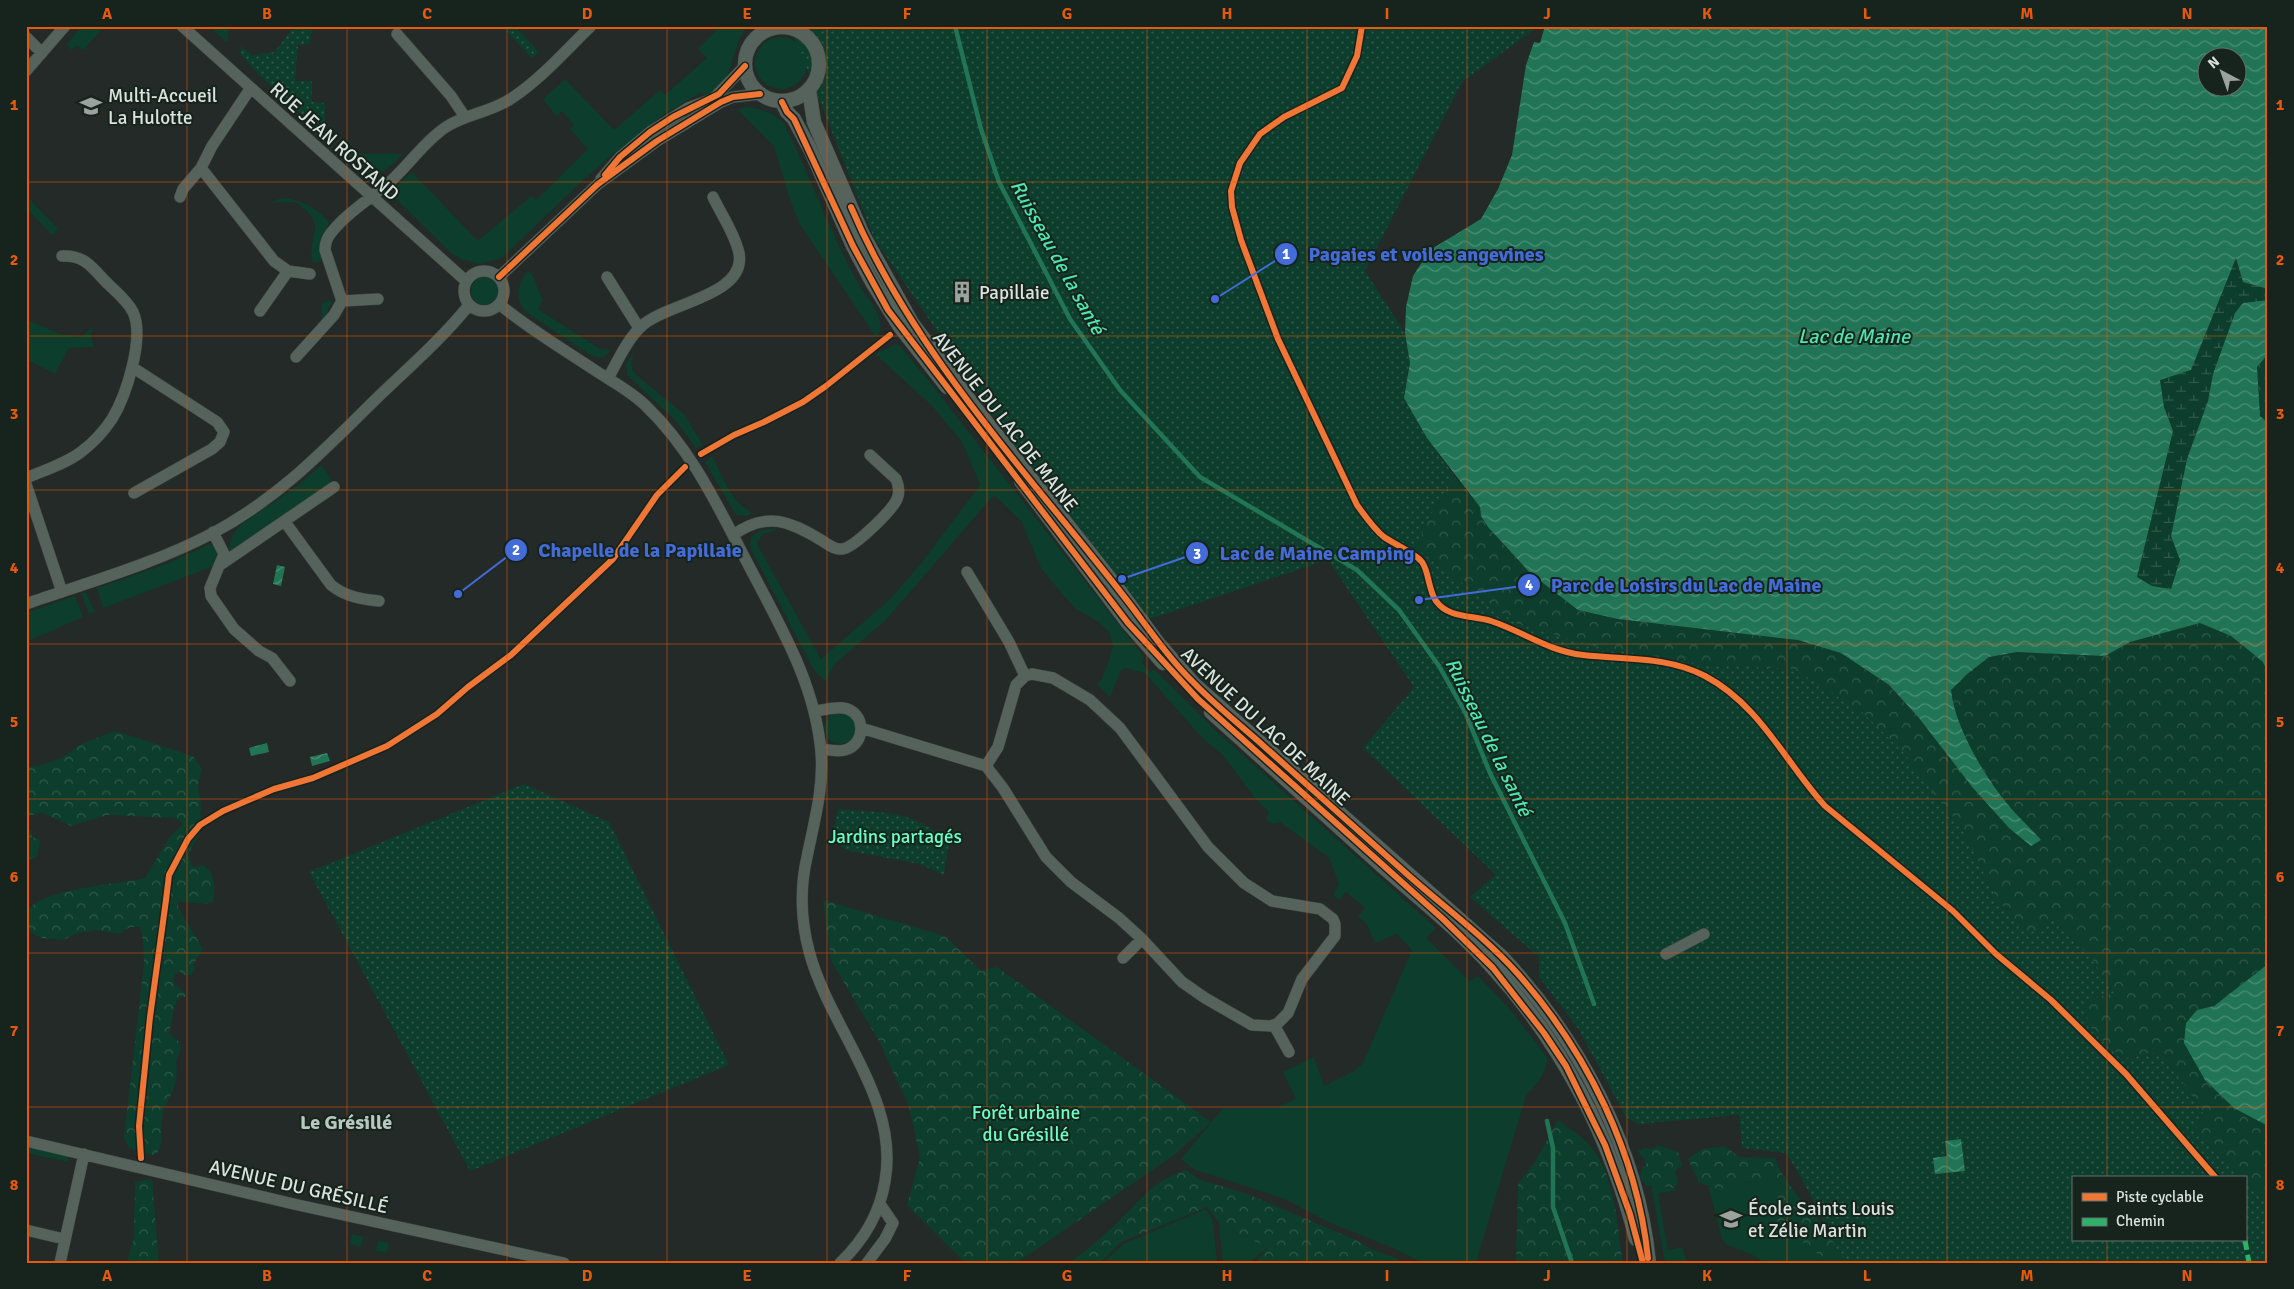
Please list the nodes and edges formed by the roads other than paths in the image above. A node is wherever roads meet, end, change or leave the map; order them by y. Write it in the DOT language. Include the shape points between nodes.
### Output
graph roads {
  1 [pos="65,26"];
  2 [pos="182,26"];
  3 [pos="591,26"];
  4 [pos="786,27"];
  5 [pos="754,33"];
  6 [pos="397,34"];
  7 [pos="26,37"];
  8 [pos="42,53"];
  9 [pos="745,66"];
  10 [pos="26,71"];
  11 [pos="250,89"];
  12 [pos="809,90"];
  13 [pos="760,94"];
  14 [pos="782,102"];
  15 [pos="466,117"];
  16 [pos="201,168"];
  17 [pos="598,184"];
  18 [pos="180,197"];
  19 [pos="713,197"];
  20 [pos="372,198"];
  21 [pos="62,256"];
  22 [pos="288,271"];
  23 [pos="310,274"];
  24 [pos="499,277"];
  25 [pos="607,277"];
  26 [pos="466,281"];
  27 [pos="378,298"];
  28 [pos="342,302"];
  29 [pos="499,304"];
  30 [pos="469,305"];
  31 [pos="260,311"];
  32 [pos="639,328"];
  33 [pos="296,358"];
  34 [pos="132,367"];
  35 [pos="608,378"];
  36 [pos="870,455"];
  37 [pos="26,478"];
  38 [pos="26,484"];
  39 [pos="334,487"];
  40 [pos="134,493"];
  41 [pos="31,514"];
  42 [pos="285,522"];
  43 [pos="213,532"];
  44 [pos="733,535"];
  45 [pos="220,565"];
  46 [pos="967,572"];
  47 [pos="62,592"];
  48 [pos="380,601"];
  49 [pos="26,604"];
  50 [pos="1025,676"];
  51 [pos="290,681"];
  52 [pos="815,711"];
  53 [pos="861,728"];
  54 [pos="821,749"];
  55 [pos="986,766"];
  56 [pos="1704,934"];
  57 [pos="1142,939"];
  58 [pos="1666,954"];
  59 [pos="1123,958"];
  60 [pos="1274,1025"];
  61 [pos="1289,1052"];
  62 [pos="26,1141"];
  63 [pos="84,1154"];
  64 [pos="880,1204"];
  65 [pos="26,1230"];
  66 [pos="64,1239"];
  67 [pos="842,1262"];
  68 [pos="60,1263"];
  69 [pos="564,1263"];
  70 [pos="867,1263"];
  71 [pos="1643,1263"];
  72 [pos="1649,1263"];
  1 -- 8 [label="street"];
  2 -- 11 [label="street, RUE JEAN ROSTAND"];
  3 -- 15 [label="street" via="512,98"];
  4 -- 5 [label="street"];
  4 -- 12 [label="street" via="806,36 818,52 819,73"];
  5 -- 9 [label="street"];
  6 -- 15 [label="street"];
  7 -- 8 [label="street"];
  8 -- 10 [label="street"];
  9 -- 13 [label="street" via="749,81"];
  9 -- 17 [label="street" via="713,99 673,116 635,144"];
  11 -- 16 [label="street"];
  11 -- 20 [label="street, RUE JEAN ROSTAND"];
  12 -- 14 [label="street" via="798,98"];
  12 -- 72 [label="street, AVENUE DU LAC DE MAINE" via="814,122 875,258 912,323 1178,667 1338,814 1482,939 1518,975 1578,1058 1598,1092 1620,1142 1631,1175"];
  13 -- 14 [label="street"];
  13 -- 17 [label="street" via="733,97 708,109"];
  14 -- 71 [label="street, AVENUE DU LAC DE MAINE" via="794,119 853,246 888,310 1128,623 1198,700 1443,919 1493,968 1539,1026 1566,1066 1606,1145"];
  15 -- 20 [label="street" via="438,134"];
  16 -- 18 [label="street"];
  16 -- 22 [label="street" via="265,252"];
  17 -- 24 [label="street"];
  19 -- 32 [label="street" via="739,252 737,272 722,288 658,316"];
  20 -- 26 [label="street, RUE JEAN ROSTAND"];
  20 -- 28 [label="street" via="349,215 326,242 330,269"];
  21 -- 34 [label="street" via="75,255 86,261 133,313 136,332"];
  22 -- 23 [label="street"];
  22 -- 31 [label="street"];
  24 -- 26 [label="street" via="479,271"];
  24 -- 29 [label="street" via="504,288"];
  25 -- 32 [label="street"];
  26 -- 30 [label="street" via="464,293"];
  27 -- 28 [label="street"];
  28 -- 33 [label="street"];
  29 -- 30 [label="street" via="484,311"];
  29 -- 35 [label="street"];
  30 -- 43 [label="street" via="450,328 283,489"];
  32 -- 35 [label="street"];
  34 -- 37 [label="street" via="118,407 93,442 70,460"];
  34 -- 40 [label="street" via="217,422 224,432 212,449"];
  35 -- 44 [label="street" via="647,406 679,442"];
  36 -- 44 [label="street" via="892,474 898,484 898,496 851,546 836,549 781,521 763,521"];
  38 -- 41 [label="street"];
  39 -- 42 [label="street"];
  41 -- 47 [label="street"];
  42 -- 45 [label="street"];
  42 -- 48 [label="street" via="331,585 352,597"];
  43 -- 45 [label="street" via="224,554"];
  43 -- 47 [label="street"];
  44 -- 52 [label="street" via="796,656"];
  45 -- 51 [label="street" via="210,588 211,596 234,629 272,658"];
  46 -- 50 [label="street" via="1009,642"];
  47 -- 49 [label="street"];
  50 -- 55 [label="street" via="1016,685 998,747"];
  50 -- 60 [label="street" via="1042,675 1062,682 1109,716 1208,847 1254,890 1272,901 1320,909 1333,919 1336,930 1332,942 1302,979 1288,1013"];
  52 -- 53 [label="street" via="844,708 856,715"];
  52 -- 54 [label="street"];
  53 -- 54 [label="street" via="861,735 853,746 839,751"];
  53 -- 55 [label="street"];
  54 -- 64 [label="street" via="819,799 803,889 805,929 820,985 885,1126 887,1166"];
  55 -- 57 [label="street" via="1046,857 1071,882"];
  56 -- 58 [label="street"];
  57 -- 59 [label="street"];
  57 -- 60 [label="street" via="1182,982 1205,998 1252,1025"];
  60 -- 61 [label="street"];
  62 -- 63 [label="street, AVENUE DU GRÉSILLÉ"];
  63 -- 66 [label="street"];
  63 -- 69 [label="street, AVENUE DU GRÉSILLÉ"];
  64 -- 67 [label="street" via="865,1234"];
  64 -- 70 [label="street" via="892,1223"];
  65 -- 66 [label="street"];
  66 -- 68 [label="street"];
}
